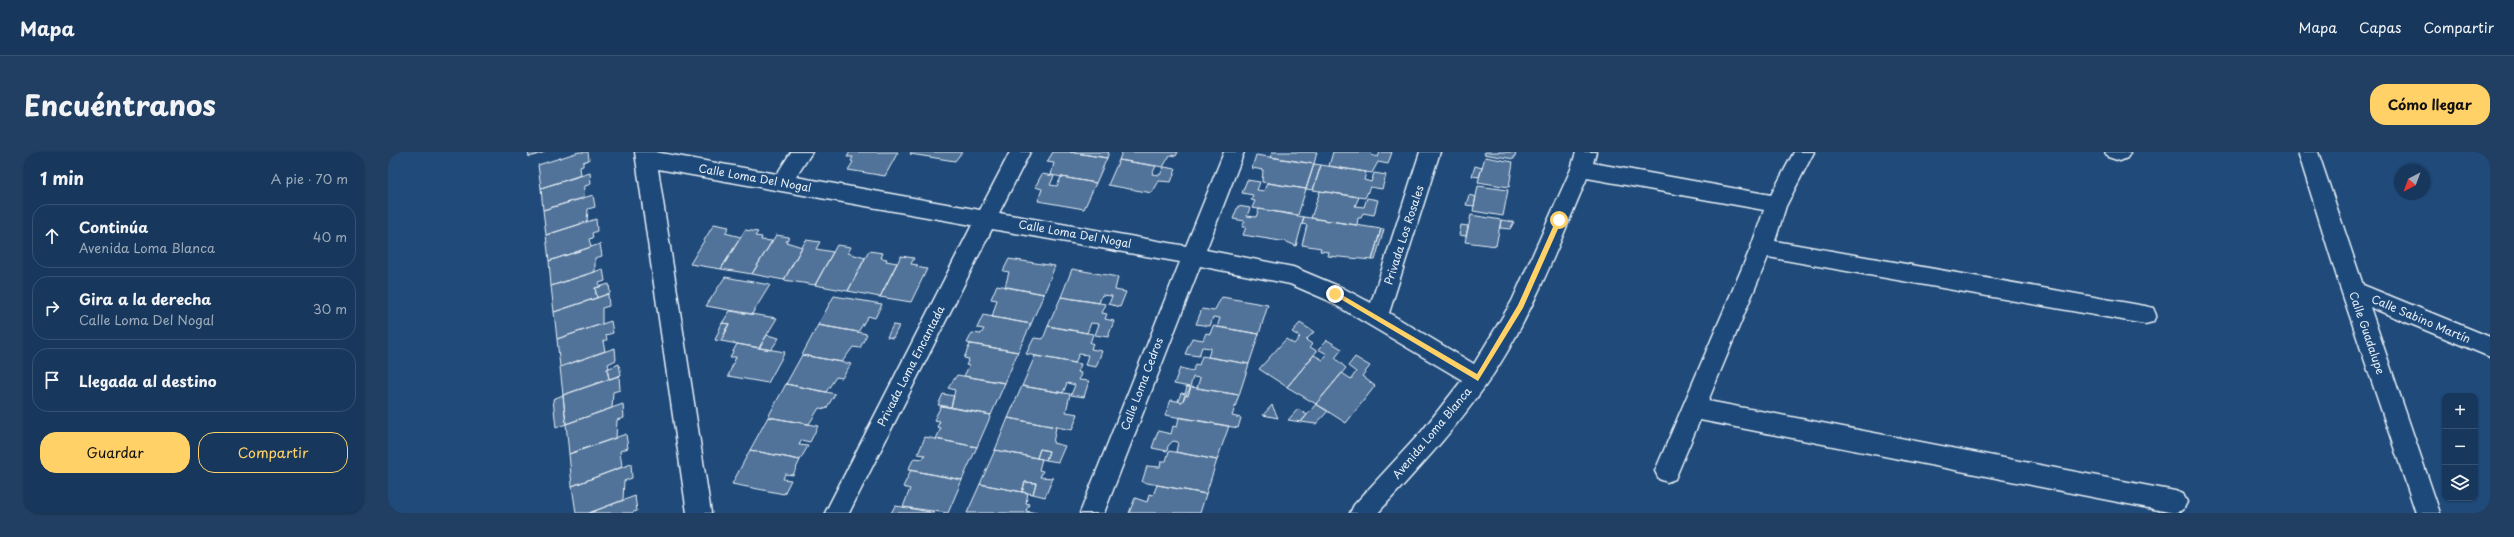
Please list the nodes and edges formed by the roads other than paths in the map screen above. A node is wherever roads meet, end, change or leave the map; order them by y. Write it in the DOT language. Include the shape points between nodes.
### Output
graph roads {
  1 [pos="802,152"];
  2 [pos="1020,152"];
  3 [pos="1234,152"];
  4 [pos="1430,152"];
  5 [pos="1804,152"];
  6 [pos="2308,152"];
  7 [pos="646,156"];
  8 [pos="1584,161"];
  9 [pos="782,183"];
  10 [pos="1776,204"];
  11 [pos="985,218"];
  12 [pos="1762,246"];
  13 [pos="1193,256"];
  14 [pos="2352,290"];
  15 [pos="2146,315"];
  16 [pos="1377,317"];
  17 [pos="2490,348"];
  18 [pos="1478,378"];
  19 [pos="1693,408"];
  20 [pos="1667,471"];
  21 [pos="2176,502"];
  22 [pos="699,513"];
  23 [pos="837,513"];
  24 [pos="1092,513"];
  25 [pos="1362,513"];
  26 [pos="2428,513"];
  1 -- 9 [label="street"];
  2 -- 11 [label="street, Privada Loma Encantada"];
  3 -- 13 [label="street, Calle Loma Cedros"];
  4 -- 16 [label="street, Privada Los Rosales"];
  5 -- 10 [label="street"];
  6 -- 14 [label="street, Calle Guadalupe"];
  7 -- 9 [label="street, Calle Loma Del Nogal"];
  7 -- 22 [label="street, Calle Loma Del Nogal"];
  8 -- 10 [label="street"];
  8 -- 18 [label="street, Avenida Loma Blanca" via="1521,306"];
  9 -- 11 [label="street, Calle Loma Del Nogal"];
  10 -- 12 [label="street"];
  11 -- 13 [label="street, Calle Loma Del Nogal"];
  11 -- 23 [label="street, Privada Loma Encantada"];
  12 -- 15 [label="street"];
  12 -- 19 [label="street"];
  13 -- 16 [label="street, Calle Loma Del Nogal" via="1293,276 1335,294"];
  13 -- 24 [label="street, Calle Loma Cedros"];
  14 -- 17 [label="street, Calle Sabino Martín"];
  14 -- 26 [label="street, Calle Guadalupe"];
  16 -- 18 [label="street, Calle Loma Del Nogal"];
  18 -- 25 [label="street, Avenida Loma Blanca" via="1430,438"];
  19 -- 20 [label="street"];
  19 -- 21 [label="street"];
}
